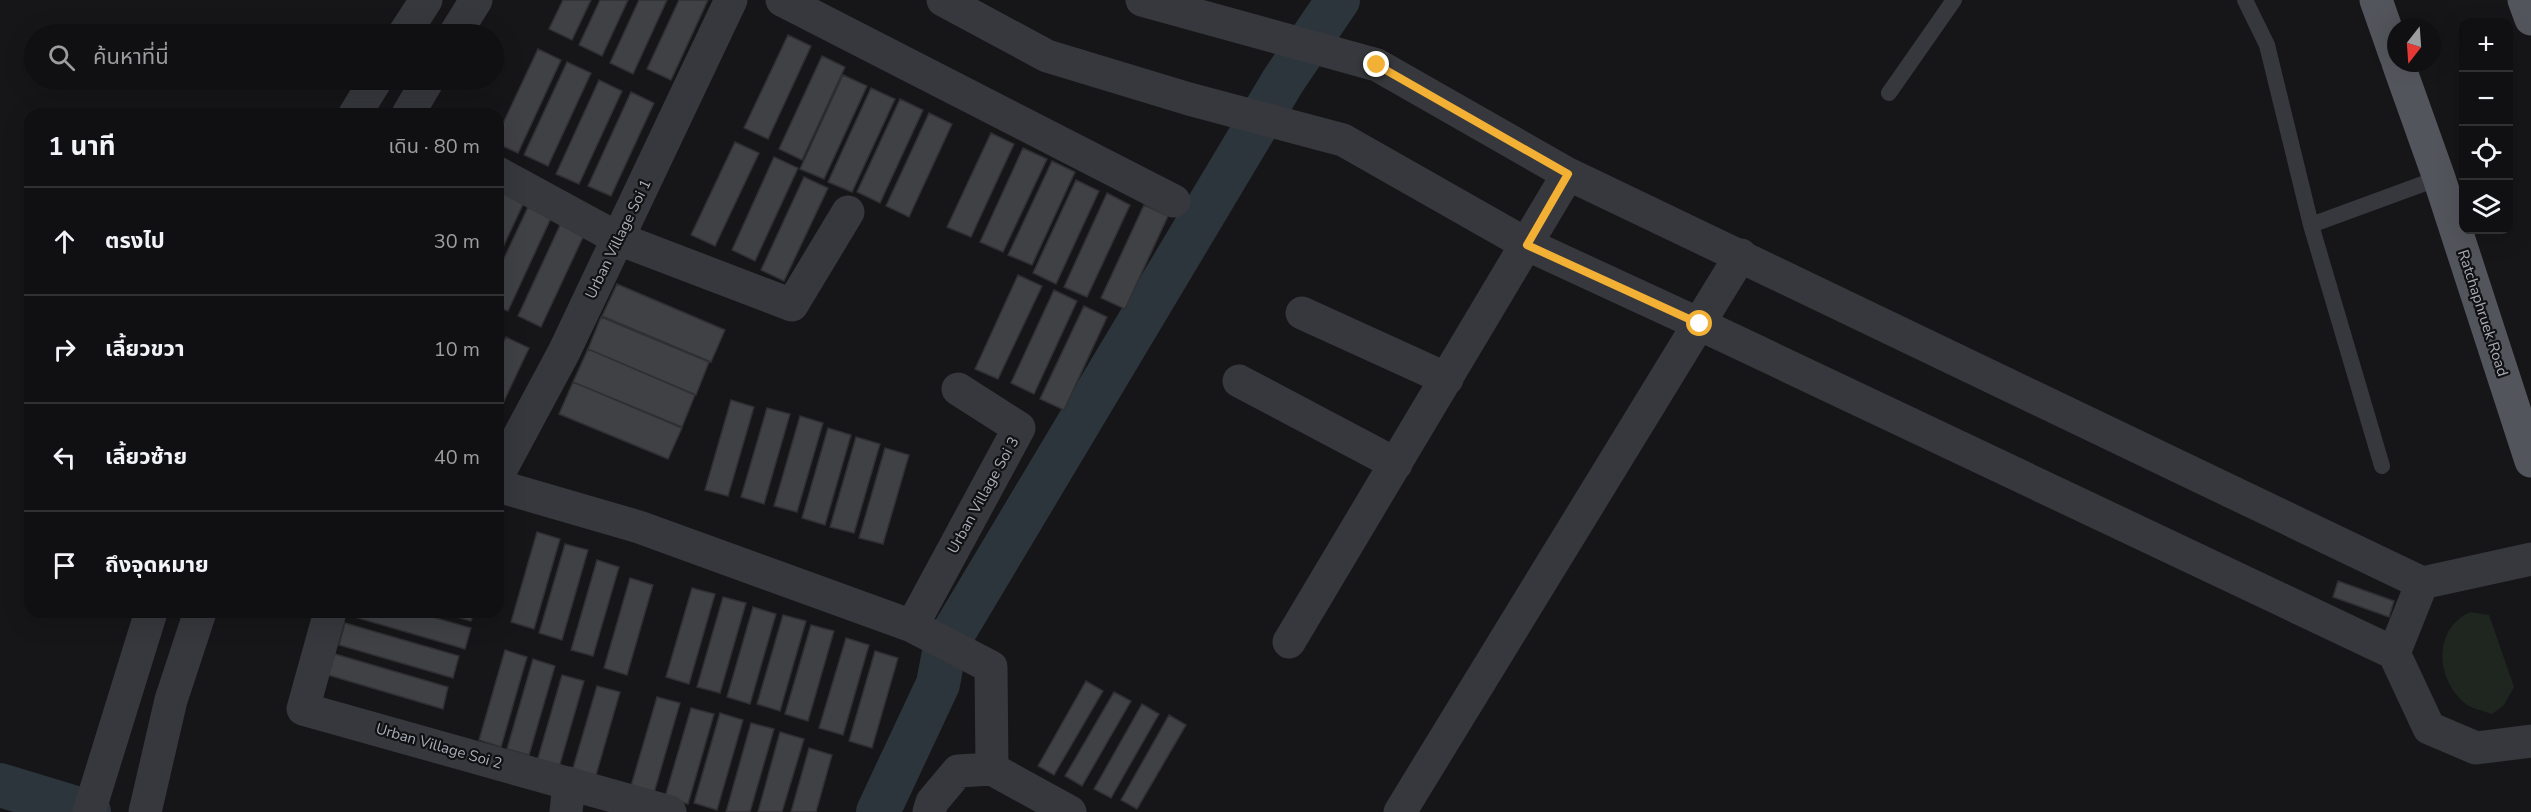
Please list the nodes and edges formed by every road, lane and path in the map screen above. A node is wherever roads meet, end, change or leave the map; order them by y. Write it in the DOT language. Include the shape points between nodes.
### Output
graph roads {
  1 [pos="426,0"];
  2 [pos="476,0"];
  3 [pos="731,0"];
  4 [pos="782,0"];
  5 [pos="943,0"];
  6 [pos="1142,0"];
  7 [pos="1954,0"];
  8 [pos="2245,0"];
  9 [pos="2376,0"];
  10 [pos="2524,0"];
  11 [pos="2531,19"];
  12 [pos="410,24"];
  13 [pos="461,24"];
  14 [pos="2387,31"];
  15 [pos="2401,72"];
  16 [pos="370,90"];
  17 [pos="422,90"];
  18 [pos="1889,93"];
  19 [pos="359,108"];
  20 [pos="412,108"];
  21 [pos="1568,174"];
  22 [pos="504,177"];
  23 [pos="2439,178"];
  24 [pos="1174,201"];
  25 [pos="848,212"];
  26 [pos="2311,225"];
  27 [pos="619,239"];
  28 [pos="1527,245"];
  29 [pos="1742,255"];
  30 [pos="1302,313"];
  31 [pos="1700,324"];
  32 [pos="1446,379"];
  33 [pos="1239,381"];
  34 [pos="958,389"];
  35 [pos="2531,461"];
  36 [pos="504,464"];
  37 [pos="1396,464"];
  38 [pos="2382,466"];
  39 [pos="504,488"];
  40 [pos="2531,559"];
  41 [pos="2422,583"];
  42 [pos="149,618"];
  43 [pos="198,618"];
  44 [pos="328,618"];
  45 [pos="913,627"];
  46 [pos="1289,642"];
  47 [pos="2394,653"];
  48 [pos="2531,741"];
  49 [pos="992,769"];
  50 [pos="567,797"];
  51 [pos="89,812"];
  52 [pos="145,812"];
  53 [pos="670,812"];
  54 [pos="928,812"];
  55 [pos="1070,812"];
  56 [pos="1400,812"];
  1 -- 12 [label="street"];
  2 -- 13 [label="street"];
  3 -- 27 [label="street, Urban Village Soi 1"];
  4 -- 24 [label="street"];
  5 -- 28 [label="street" via="1047,56 1343,140"];
  6 -- 21 [label="street" via="1377,65"];
  7 -- 18 [label="lane"];
  8 -- 26 [label="lane" via="2267,45"];
  9 -- 14 [label="main road"];
  10 -- 11 [label="main road"];
  15 -- 23 [label="main road, Ratchaphruek Road"];
  16 -- 19 [label="street"];
  17 -- 20 [label="street"];
  21 -- 28 [label="street"];
  21 -- 29 [label="street"];
  22 -- 27 [label="street"];
  23 -- 26 [label="lane"];
  23 -- 35 [label="main road, Ratchaphruek Road"];
  25 -- 27 [label="street" via="792,305"];
  26 -- 38 [label="lane"];
  27 -- 36 [label="street, Urban Village Soi 1"];
  28 -- 31 [label="street"];
  28 -- 32 [label="street"];
  29 -- 31 [label="street"];
  29 -- 41 [label="street"];
  30 -- 32 [label="street"];
  31 -- 47 [label="street"];
  31 -- 56 [label="street"];
  32 -- 37 [label="street"];
  33 -- 37 [label="street"];
  34 -- 45 [label="street, Urban Village Soi 3" via="1019,428"];
  37 -- 46 [label="street"];
  39 -- 45 [label="street" via="639,527"];
  40 -- 41 [label="street"];
  41 -- 47 [label="street"];
  42 -- 51 [label="street"];
  43 -- 52 [label="street" via="171,700"];
  44 -- 50 [label="street, Urban Village Soi 2" via="303,709"];
  45 -- 49 [label="street" via="991,667"];
  47 -- 48 [label="street" via="2429,728 2476,748"];
  49 -- 54 [label="street" via="958,771"];
  49 -- 55 [label="street"];
  50 -- 53 [label="street, Urban Village Soi 2"];
}
